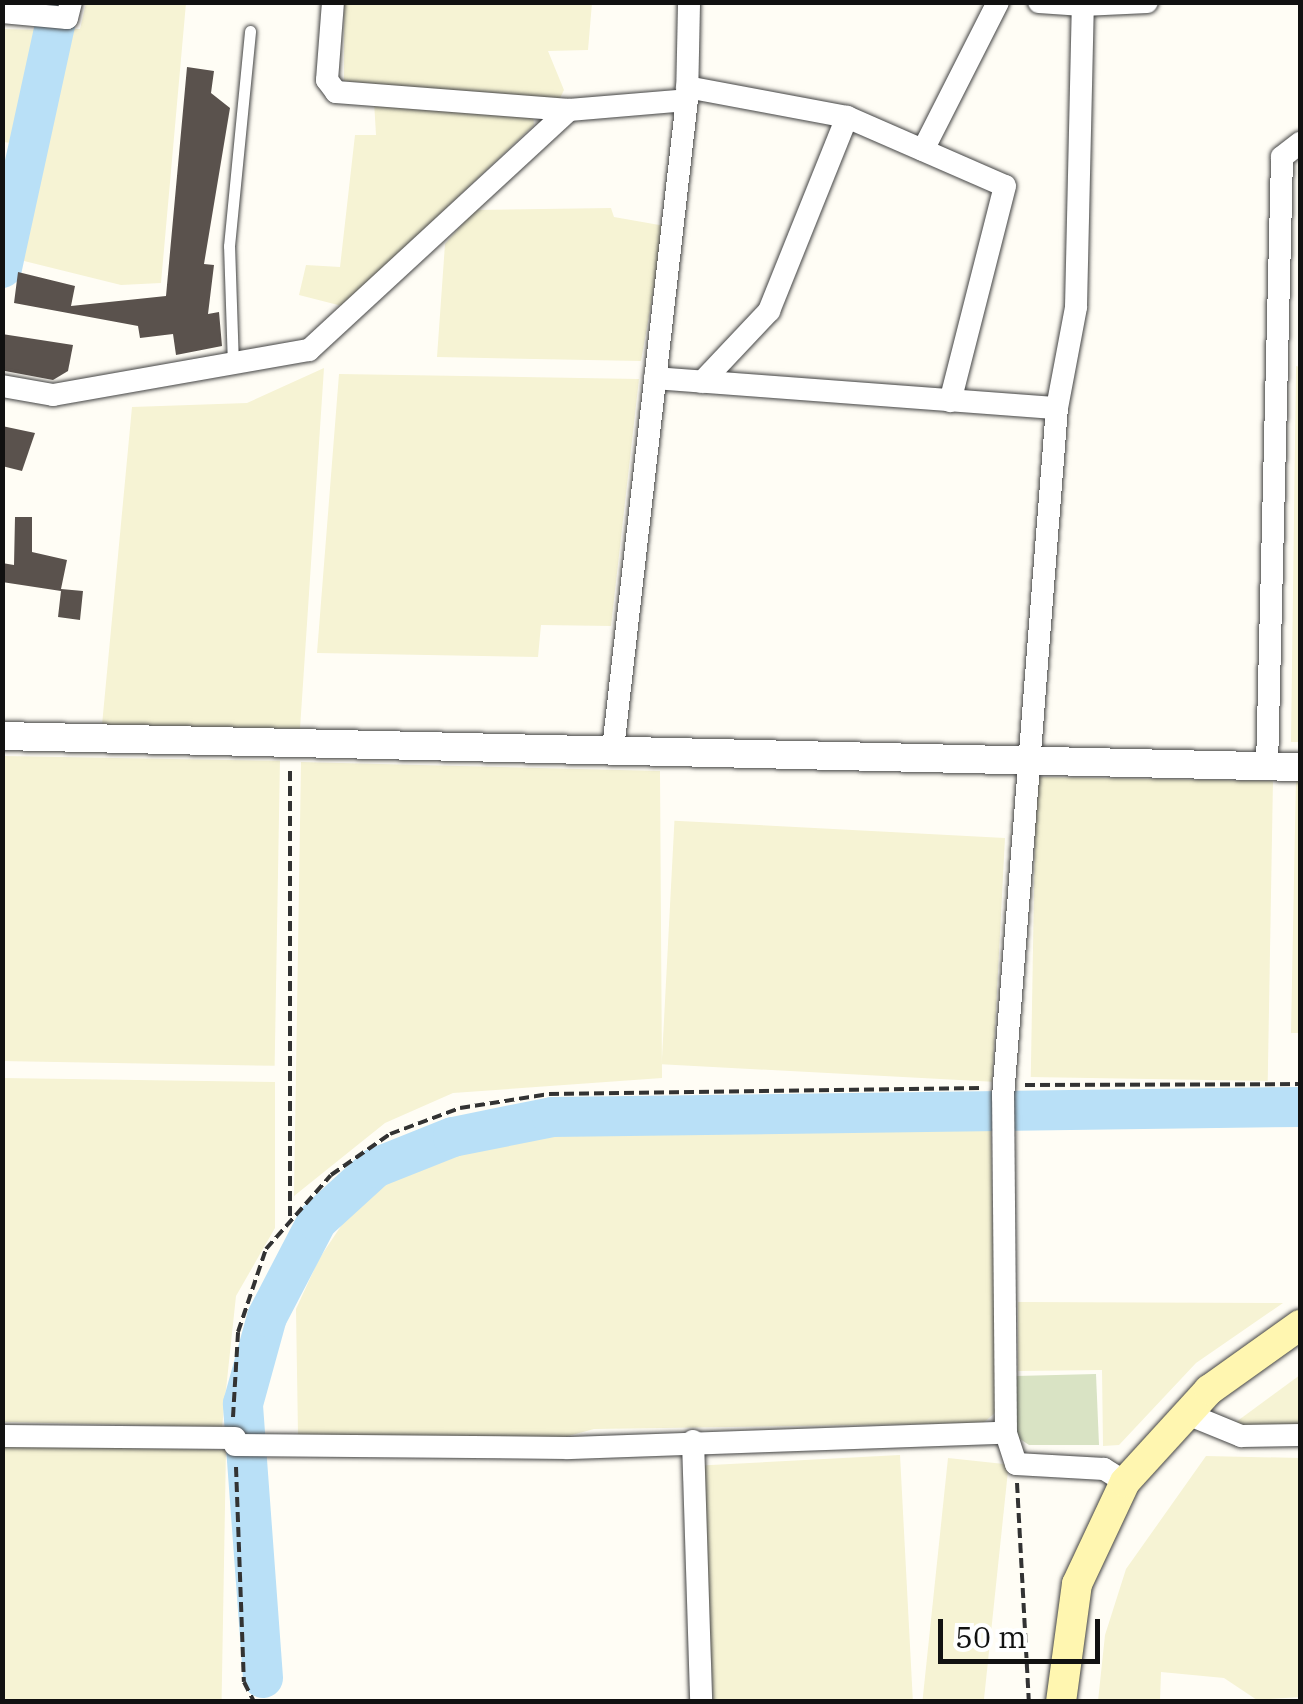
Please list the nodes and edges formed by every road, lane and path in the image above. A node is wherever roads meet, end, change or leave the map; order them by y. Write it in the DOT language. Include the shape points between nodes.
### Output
graph roads {
  1 [pos="72,2"];
  2 [pos="333,2"];
  3 [pos="689,2"];
  4 [pos="998,2"];
  5 [pos="1039,2"];
  6 [pos="1146,2"];
  7 [pos="1083,5"];
  8 [pos="2,12"];
  9 [pos="250,31"];
  10 [pos="687,94"];
  11 [pos="569,110"];
  12 [pos="847,117"];
  13 [pos="1300,143"];
  14 [pos="923,150"];
  15 [pos="233,365"];
  16 [pos="655,378"];
  17 [pos="702,382"];
  18 [pos="2,386"];
  19 [pos="950,400"];
  20 [pos="1057,408"];
  21 [pos="2,736"];
  22 [pos="290,744"];
  23 [pos="613,749"];
  24 [pos="1025,760"];
  25 [pos="1267,767"];
  26 [pos="1300,768"];
  27 [pos="1300,1084"];
  28 [pos="1004,1092"];
  29 [pos="290,1216"];
  30 [pos="1300,1325"];
  31 [pos="1184,1413"];
  32 [pos="1006,1433"];
  33 [pos="1300,1435"];
  34 [pos="2,1436"];
  35 [pos="694,1441"];
  36 [pos="237,1443"];
  37 [pos="1016,1464"];
  38 [pos="1125,1482"];
  39 [pos="254,1702"];
  40 [pos="701,1702"];
  41 [pos="1029,1702"];
  42 [pos="1060,1702"];
  1 -- 8 [label="street" via="67,18"];
  2 -- 11 [label="street" via="327,80 336,92"];
  3 -- 10 [label="street"];
  4 -- 14 [label="street"];
  5 -- 7 [label="street"];
  6 -- 7 [label="street"];
  7 -- 20 [label="street" via="1076,307"];
  9 -- 15 [label="lane" via="229,246"];
  10 -- 11 [label="street"];
  10 -- 12 [label="street"];
  10 -- 16 [label="street"];
  11 -- 15 [label="street" via="309,350"];
  12 -- 14 [label="street"];
  12 -- 17 [label="street" via="768,312"];
  13 -- 25 [label="street" via="1282,156"];
  14 -- 19 [label="street" via="1005,186"];
  15 -- 18 [label="street" via="54,395"];
  16 -- 17 [label="street"];
  16 -- 23 [label="street"];
  17 -- 19 [label="street"];
  19 -- 20 [label="street"];
  20 -- 24 [label="street"];
  21 -- 22 [label="street"];
  22 -- 23 [label="street"];
  22 -- 29 [label="path"];
  23 -- 24 [label="street"];
  24 -- 25 [label="street"];
  24 -- 28 [label="street"];
  25 -- 26 [label="street"];
  27 -- 28 [label="path"];
  28 -- 29 [label="path" via="549,1094 460,1108 390,1134"];
  28 -- 32 [label="street"];
  29 -- 36 [label="path" via="266,1249 238,1332"];
  30 -- 31 [label="main road"];
  31 -- 33 [label="street" via="1241,1436"];
  31 -- 38 [label="main road"];
  32 -- 35 [label="street"];
  32 -- 37 [label="street"];
  34 -- 36 [label="street"];
  35 -- 36 [label="street"];
  35 -- 40 [label="street"];
  36 -- 39 [label="path" via="244,1682"];
  37 -- 38 [label="street" via="1104,1469"];
  37 -- 41 [label="path"];
  38 -- 42 [label="main road" via="1078,1584"];
}
